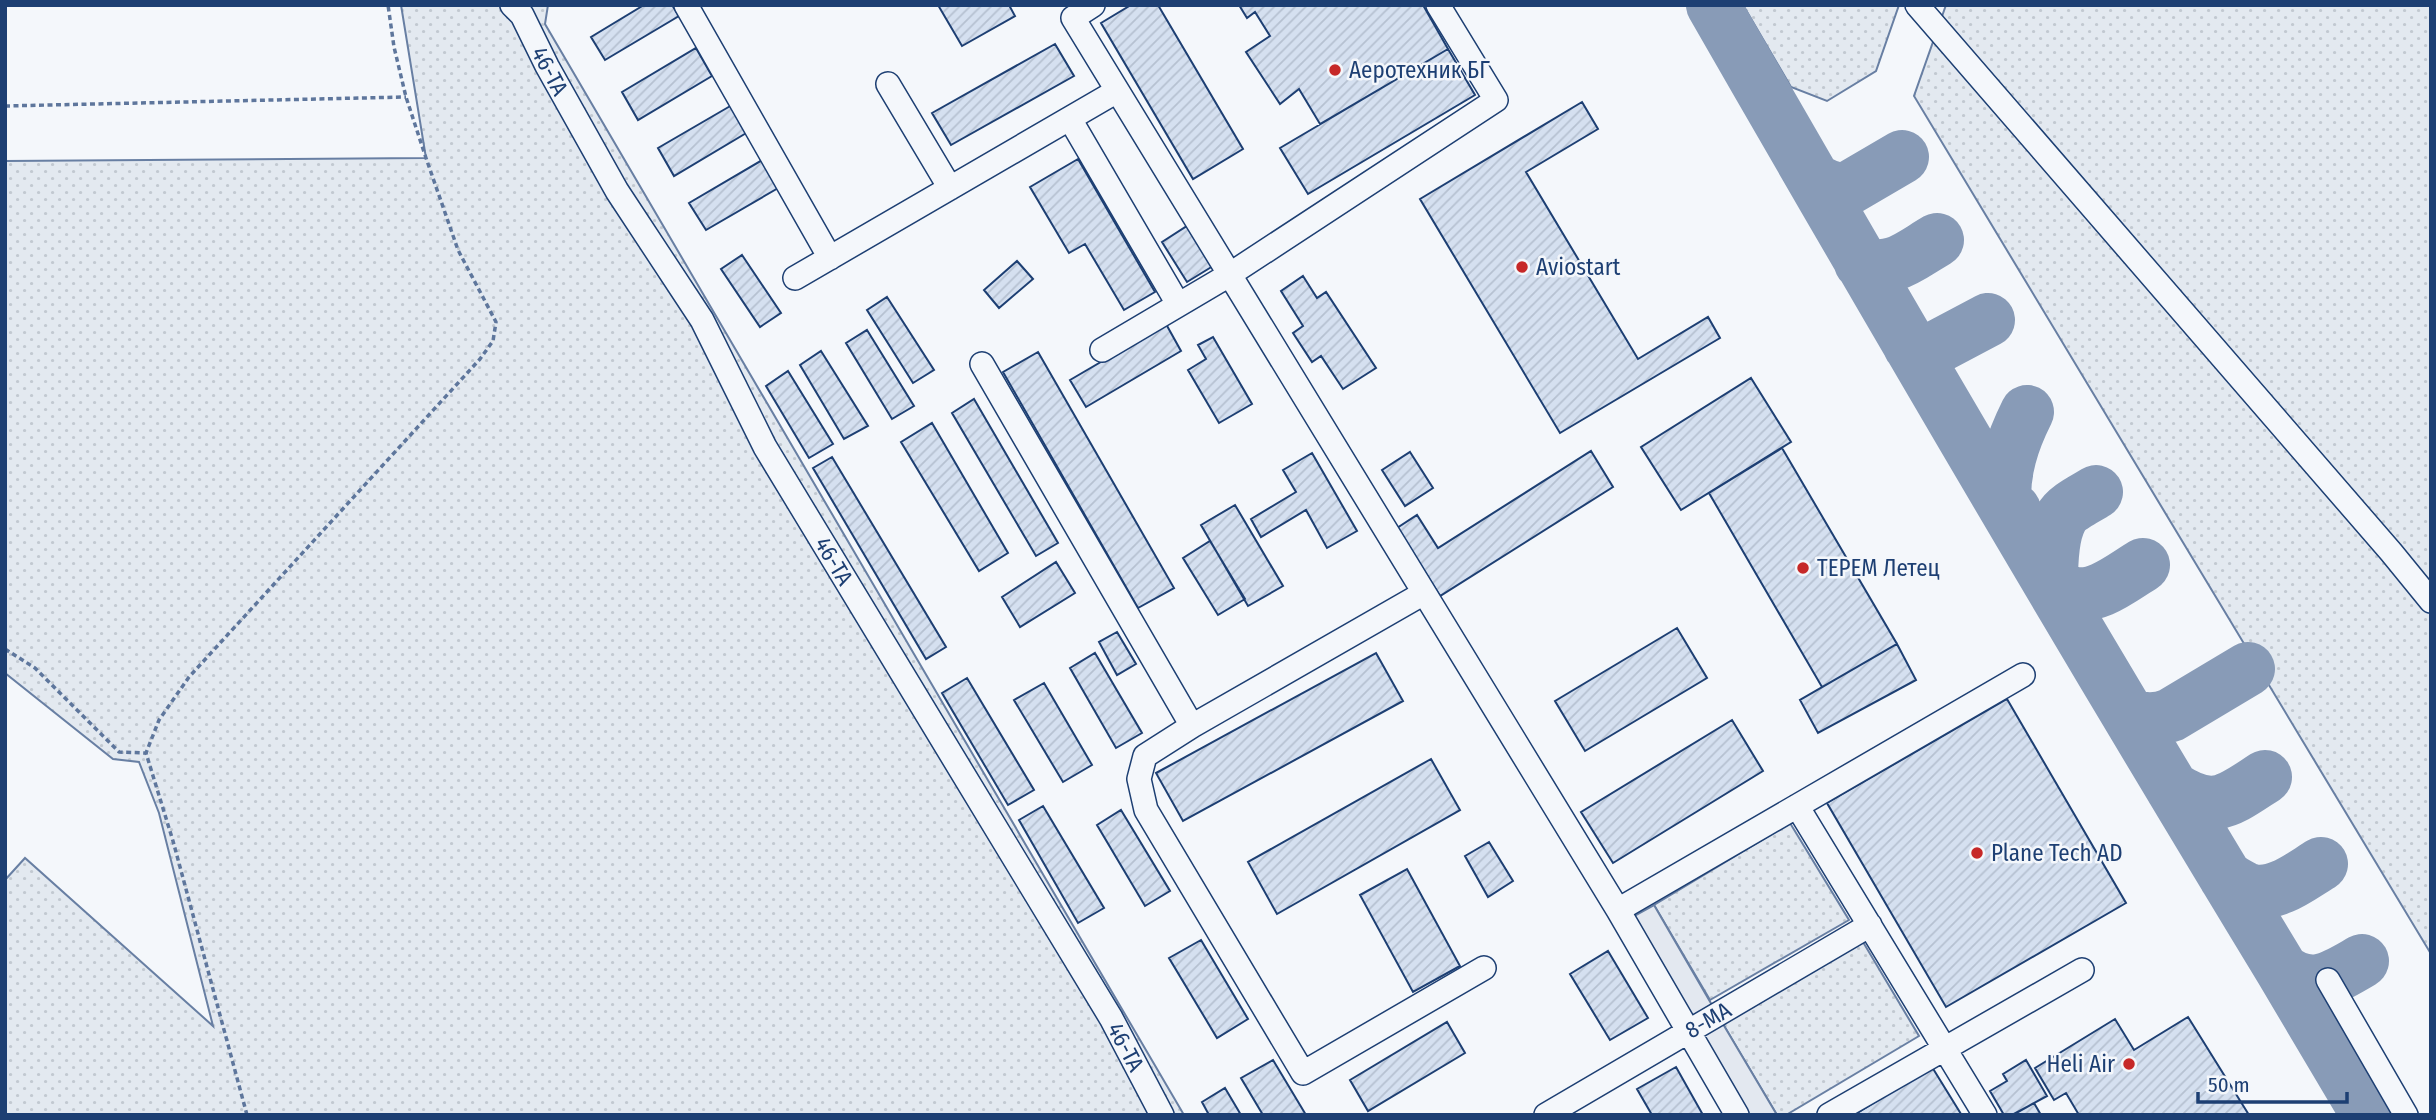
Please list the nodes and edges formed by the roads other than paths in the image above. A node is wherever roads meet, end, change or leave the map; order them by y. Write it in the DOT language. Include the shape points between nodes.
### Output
graph roads {
  1 [pos="512,5"];
  2 [pos="686,5"];
  3 [pos="1093,5"];
  4 [pos="1438,5"];
  5 [pos="1917,5"];
  6 [pos="888,84"];
  7 [pos="1117,92"];
  8 [pos="1070,119"];
  9 [pos="950,188"];
  10 [pos="831,258"];
  11 [pos="1229,275"];
  12 [pos="795,278"];
  13 [pos="1178,304"];
  14 [pos="1102,350"];
  15 [pos="982,364"];
  16 [pos="1424,593"];
  17 [pos="2431,601"];
  18 [pos="2023,675"];
  19 [pos="1192,726"];
  20 [pos="1797,806"];
  21 [pos="1618,910"];
  22 [pos="1870,925"];
  23 [pos="1484,968"];
  24 [pos="2082,970"];
  25 [pos="2328,980"];
  26 [pos="1689,1031"];
  27 [pos="1946,1048"];
  28 [pos="1162,1115"];
  29 [pos="1546,1115"];
  30 [pos="1737,1115"];
  31 [pos="1829,1115"];
  32 [pos="1985,1115"];
  33 [pos="2406,1115"];
  1 -- 28 [label="street, 46-ТА" via="522,15 617,191 702,320 765,447 1111,1017"];
  2 -- 10 [label="street"];
  3 -- 7 [label="street" via="1073,18"];
  4 -- 11 [label="street" via="1496,100"];
  5 -- 17 [label="street"];
  6 -- 9 [label="street"];
  7 -- 8 [label="street"];
  7 -- 11 [label="street"];
  8 -- 9 [label="street"];
  8 -- 13 [label="street"];
  9 -- 10 [label="street"];
  10 -- 12 [label="street"];
  11 -- 13 [label="street"];
  11 -- 16 [label="street"];
  13 -- 14 [label="street"];
  15 -- 19 [label="street"];
  16 -- 19 [label="street"];
  16 -- 21 [label="street"];
  18 -- 20 [label="street"];
  19 -- 23 [label="street" via="1145,756 1139,779 1146,810 1303,1073"];
  20 -- 21 [label="street"];
  20 -- 22 [label="street"];
  21 -- 26 [label="street"];
  22 -- 26 [label="street, 8-МА"];
  22 -- 27 [label="street"];
  24 -- 27 [label="street"];
  25 -- 33 [label="street"];
  26 -- 29 [label="street, 8-МА"];
  26 -- 30 [label="street"];
  27 -- 31 [label="street"];
  27 -- 32 [label="street"];
}
